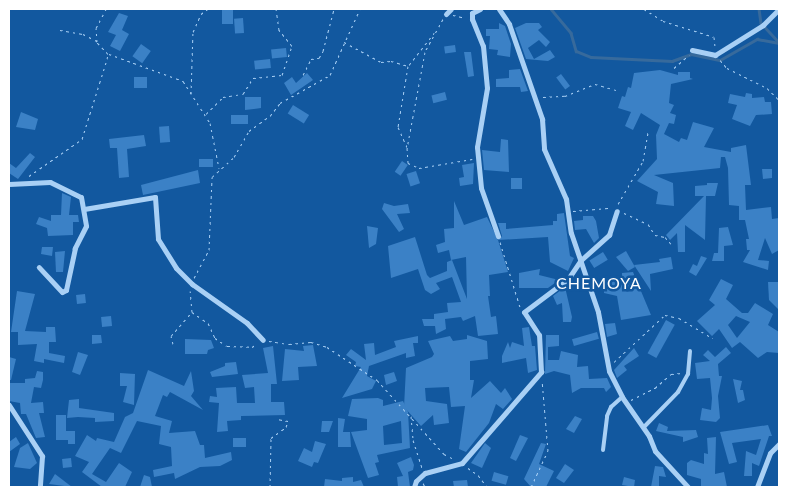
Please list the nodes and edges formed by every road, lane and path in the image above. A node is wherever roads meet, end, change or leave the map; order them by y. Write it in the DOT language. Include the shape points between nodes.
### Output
graph roads {
  1 [pos="106,9"];
  2 [pos="208,9"];
  3 [pos="276,9"];
  4 [pos="334,9"];
  5 [pos="360,9"];
  6 [pos="451,9"];
  7 [pos="480,9"];
  8 [pos="499,9"];
  9 [pos="644,9"];
  10 [pos="779,9"];
  11 [pos="446,14"];
  12 [pos="472,18"];
  13 [pos="60,30"];
  14 [pos="434,35"];
  15 [pos="97,42"];
  16 [pos="344,42"];
  17 [pos="691,52"];
  18 [pos="718,53"];
  19 [pos="108,54"];
  20 [pos="408,66"];
  21 [pos="674,68"];
  22 [pos="303,75"];
  23 [pos="620,91"];
  24 [pos="191,95"];
  25 [pos="535,97"];
  26 [pos="779,100"];
  27 [pos="206,114"];
  28 [pos="648,132"];
  29 [pos="407,148"];
  30 [pos="478,158"];
  31 [pos="219,169"];
  32 [pos="9,184"];
  33 [pos="16,186"];
  34 [pos="620,198"];
  35 [pos="84,208"];
  36 [pos="568,211"];
  37 [pos="617,211"];
  38 [pos="498,236"];
  39 [pos="671,244"];
  40 [pos="580,260"];
  41 [pos="39,267"];
  42 [pos="192,284"];
  43 [pos="192,312"];
  44 [pos="524,312"];
  45 [pos="712,338"];
  46 [pos="263,340"];
  47 [pos="174,344"];
  48 [pos="690,351"];
  49 [pos="608,367"];
  50 [pos="541,372"];
  51 [pos="688,373"];
  52 [pos="624,400"];
  53 [pos="9,406"];
  54 [pos="411,415"];
  55 [pos="277,419"];
  56 [pos="644,427"];
  57 [pos="779,444"];
  58 [pos="604,450"];
  59 [pos="462,463"];
  60 [pos="425,473"];
  61 [pos="40,487"];
  62 [pos="270,487"];
  63 [pos="414,487"];
  64 [pos="487,487"];
  65 [pos="531,487"];
  66 [pos="688,487"];
  67 [pos="757,487"];
  1 -- 15 [label="path" via="96,28"];
  2 -- 24 [label="path" via="201,14 193,32"];
  3 -- 27 [label="path" via="279,30 292,46 282,75 252,78 243,94 223,97"];
  4 -- 22 [label="path" via="323,51 319,58 311,59"];
  5 -- 16 [label="path"];
  6 -- 11 [label="street"];
  7 -- 12 [label="street" via="472,13"];
  8 -- 25 [label="street" via="504,13"];
  9 -- 18 [label="path" via="663,21 714,37"];
  10 -- 18 [label="street" via="762,25"];
  11 -- 12 [label="path"];
  11 -- 14 [label="path"];
  12 -- 30 [label="street" via="483,46 487,88 478,128"];
  13 -- 15 [label="path" via="83,34"];
  14 -- 20 [label="path" via="431,34 424,50"];
  14 -- 29 [label="path" via="425,52"];
  15 -- 19 [label="path"];
  16 -- 20 [label="path" via="381,62"];
  16 -- 31 [label="path" via="330,75 280,103 270,116 249,131 234,157"];
  17 -- 18 [label="street"];
  17 -- 21 [label="path"];
  18 -- 26 [label="path" via="724,66 767,88"];
  19 -- 24 [label="path" via="176,77"];
  19 -- 33 [label="path" via="82,139"];
  20 -- 29 [label="path" via="398,127 400,139"];
  23 -- 25 [label="path" via="596,84 566,96"];
  24 -- 27 [label="path"];
  25 -- 36 [label="street" via="542,119 544,149"];
  27 -- 31 [label="path" via="213,131"];
  28 -- 34 [label="path" via="643,161"];
  29 -- 30 [label="path" via="408,163 419,168"];
  30 -- 38 [label="street" via="481,188"];
  31 -- 42 [label="path" via="211,184 209,250"];
  32 -- 33 [label="street"];
  33 -- 35 [label="street" via="50,182 81,197"];
  35 -- 41 [label="street" via="86,226 75,248 66,290 62,292"];
  35 -- 42 [label="street" via="155,197 158,239 176,268"];
  36 -- 37 [label="path" via="607,206"];
  36 -- 40 [label="street" via="571,234"];
  37 -- 39 [label="path" via="637,218"];
  37 -- 40 [label="street" via="613,231"];
  38 -- 44 [label="path" via="509,264 514,296"];
  40 -- 44 [label="street" via="568,279"];
  40 -- 49 [label="street" via="598,312"];
  42 -- 43 [label="path"];
  42 -- 46 [label="street" via="247,323"];
  43 -- 46 [label="path" via="208,322 215,338 227,346 252,347"];
  43 -- 47 [label="path" via="171,336"];
  44 -- 50 [label="street" via="541,342"];
  45 -- 49 [label="path" via="679,318 665,315"];
  46 -- 54 [label="path" via="289,344 311,342 327,347 377,380"];
  48 -- 51 [label="lane"];
  49 -- 52 [label="street"];
  50 -- 59 [label="street"];
  50 -- 65 [label="path" via="548,451"];
  51 -- 52 [label="path" via="671,374 655,388"];
  51 -- 56 [label="lane" via="678,392"];
  52 -- 56 [label="street"];
  52 -- 58 [label="lane" via="610,407"];
  53 -- 61 [label="street" via="42,456"];
  54 -- 59 [label="path" via="444,454"];
  54 -- 60 [label="path" via="413,440"];
  55 -- 62 [label="path" via="288,421 286,427 271,438"];
  56 -- 66 [label="street" via="654,451"];
  57 -- 67 [label="street" via="770,454"];
  59 -- 60 [label="street"];
  59 -- 64 [label="path" via="478,474"];
  60 -- 63 [label="street" via="416,480"];
}
